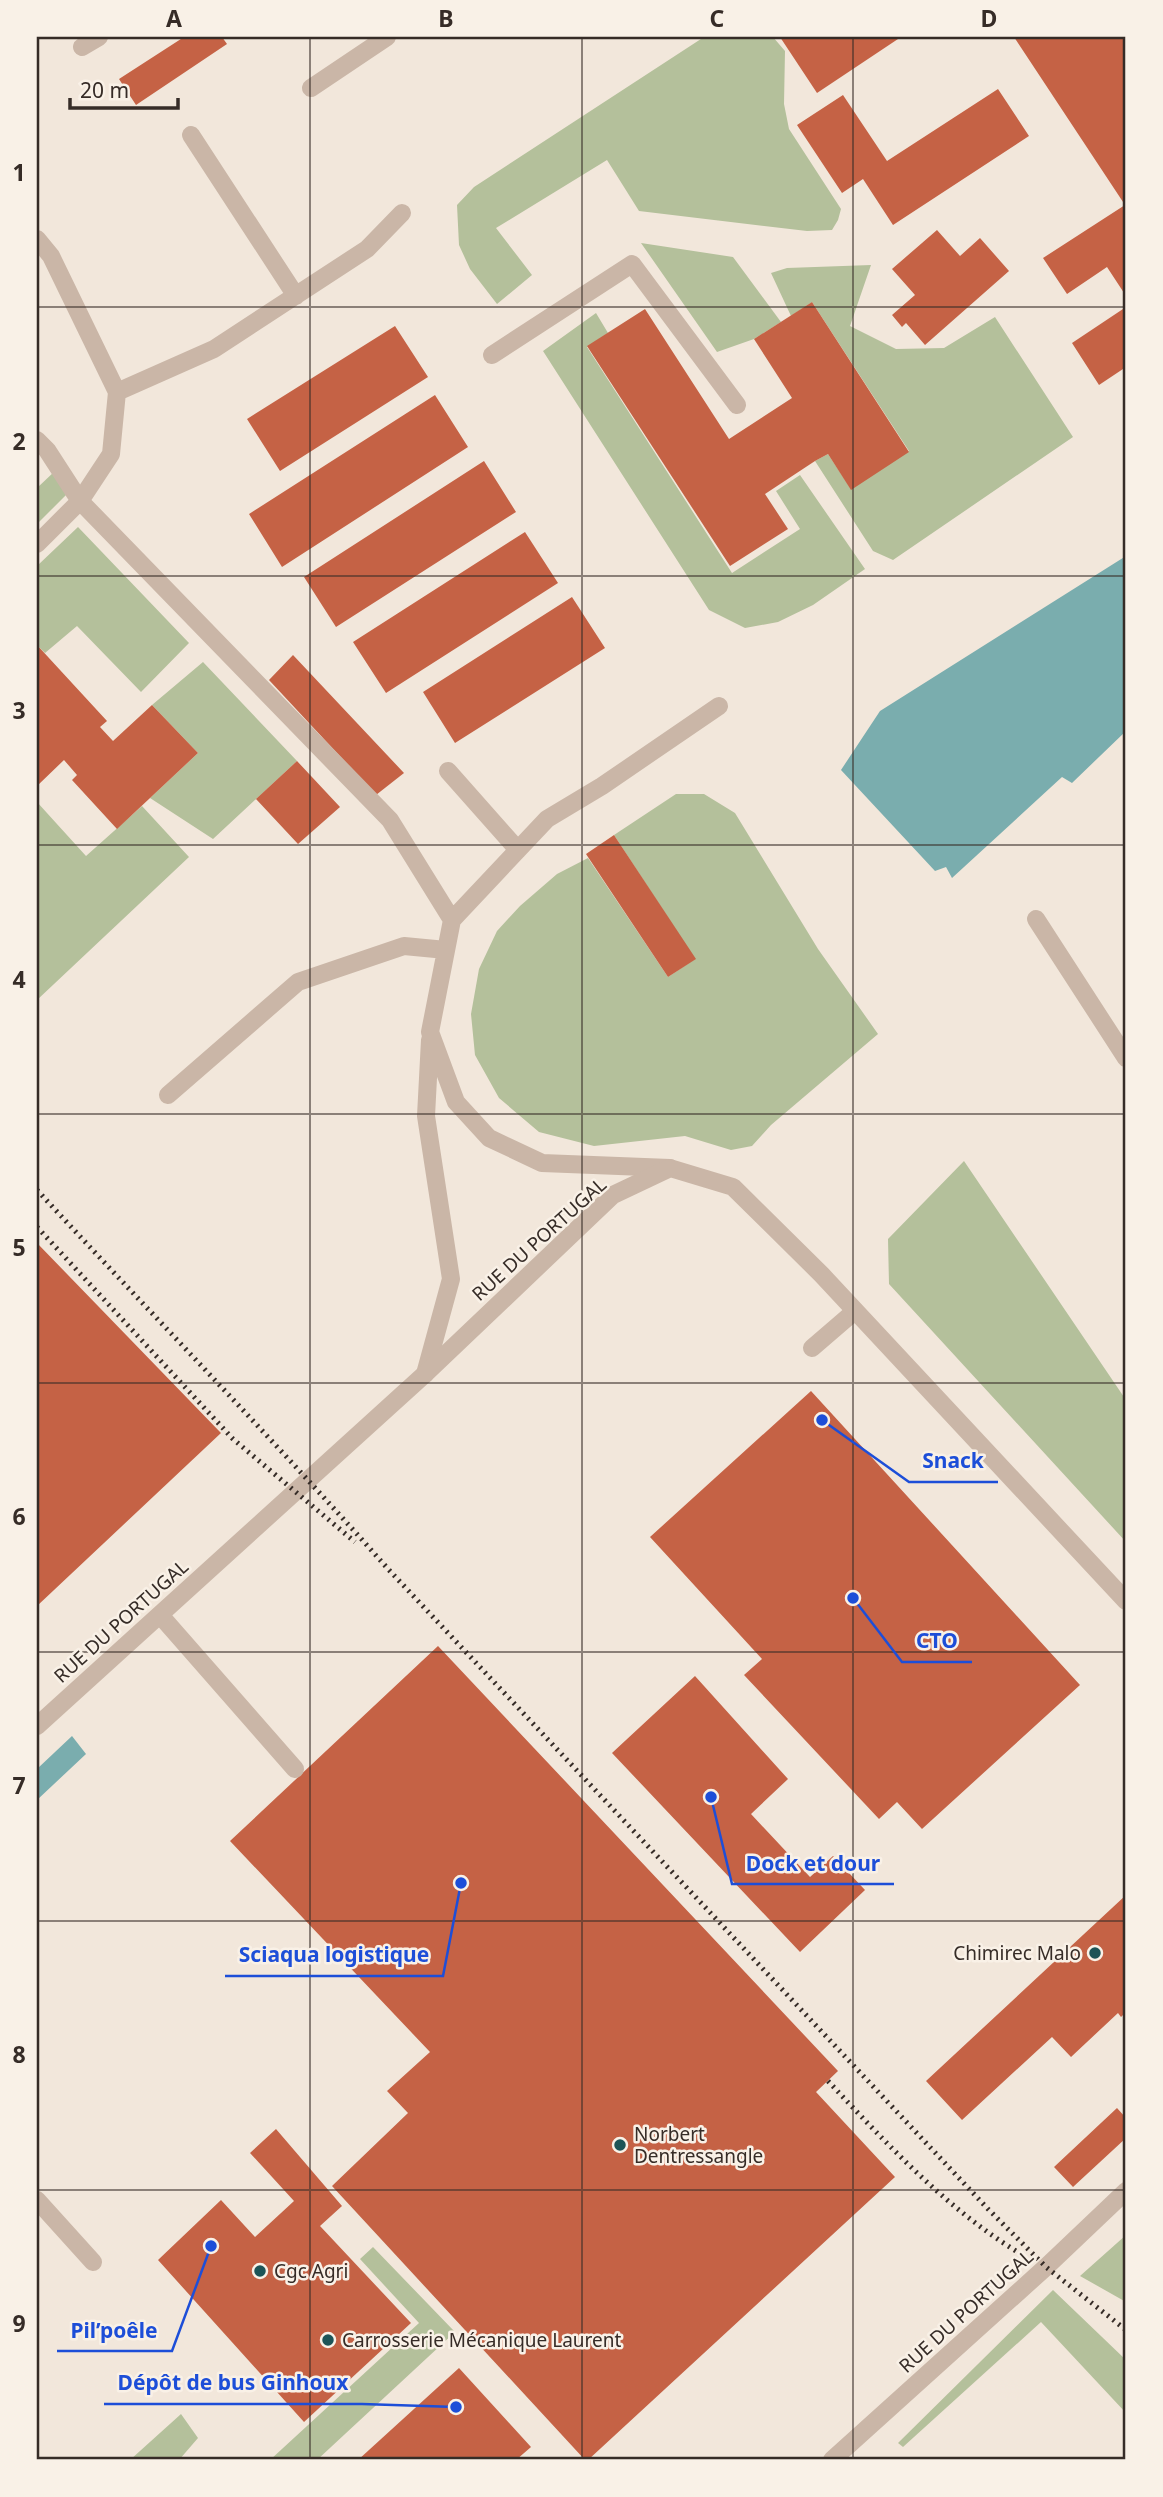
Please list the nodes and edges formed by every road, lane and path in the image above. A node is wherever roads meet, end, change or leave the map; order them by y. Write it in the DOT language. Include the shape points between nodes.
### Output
graph roads {
  1 [pos="99,37"];
  2 [pos="387,37"];
  3 [pos="82,47"];
  4 [pos="311,89"];
  5 [pos="191,135"];
  6 [pos="402,213"];
  7 [pos="37,239"];
  8 [pos="296,296"];
  9 [pos="492,355"];
  10 [pos="117,392"];
  11 [pos="737,405"];
  12 [pos="37,440"];
  13 [pos="80,501"];
  14 [pos="37,544"];
  15 [pos="719,706"];
  16 [pos="448,771"];
  17 [pos="518,850"];
  18 [pos="1036,919"];
  19 [pos="452,920"];
  20 [pos="446,950"];
  21 [pos="430,1032"];
  22 [pos="1126,1058"];
  23 [pos="168,1095"];
  24 [pos="670,1168"];
  25 [pos="855,1311"];
  26 [pos="813,1348"];
  27 [pos="425,1374"];
  28 [pos="1126,1601"];
  29 [pos="160,1615"];
  30 [pos="37,1726"];
  31 [pos="295,1769"];
  32 [pos="1126,2190"];
  33 [pos="37,2200"];
  34 [pos="93,2262"];
  35 [pos="832,2460"];
  1 -- 3 [label="street"];
  2 -- 4 [label="street"];
  5 -- 8 [label="street"];
  6 -- 8 [label="street" via="367,249"];
  7 -- 10 [label="street" via="51,256"];
  8 -- 10 [label="street" via="215,349"];
  9 -- 11 [label="street" via="632,264"];
  10 -- 13 [label="street" via="111,454"];
  12 -- 13 [label="street"];
  13 -- 14 [label="street"];
  13 -- 19 [label="street" via="390,820"];
  15 -- 17 [label="street" via="547,819"];
  16 -- 17 [label="street"];
  17 -- 19 [label="street"];
  18 -- 22 [label="street"];
  19 -- 20 [label="street"];
  20 -- 21 [label="street"];
  20 -- 23 [label="street" via="404,946 298,982"];
  21 -- 24 [label="street" via="456,1102 489,1138 542,1163"];
  21 -- 27 [label="street" via="426,1116 451,1279"];
  24 -- 25 [label="street" via="733,1187"];
  24 -- 27 [label="street, RUE DU PORTUGAL" via="613,1195"];
  25 -- 26 [label="street"];
  25 -- 28 [label="street"];
  27 -- 29 [label="street, RUE DU PORTUGAL"];
  29 -- 30 [label="street, RUE DU PORTUGAL"];
  29 -- 31 [label="street"];
  32 -- 35 [label="street, RUE DU PORTUGAL"];
  33 -- 34 [label="street"];
}
